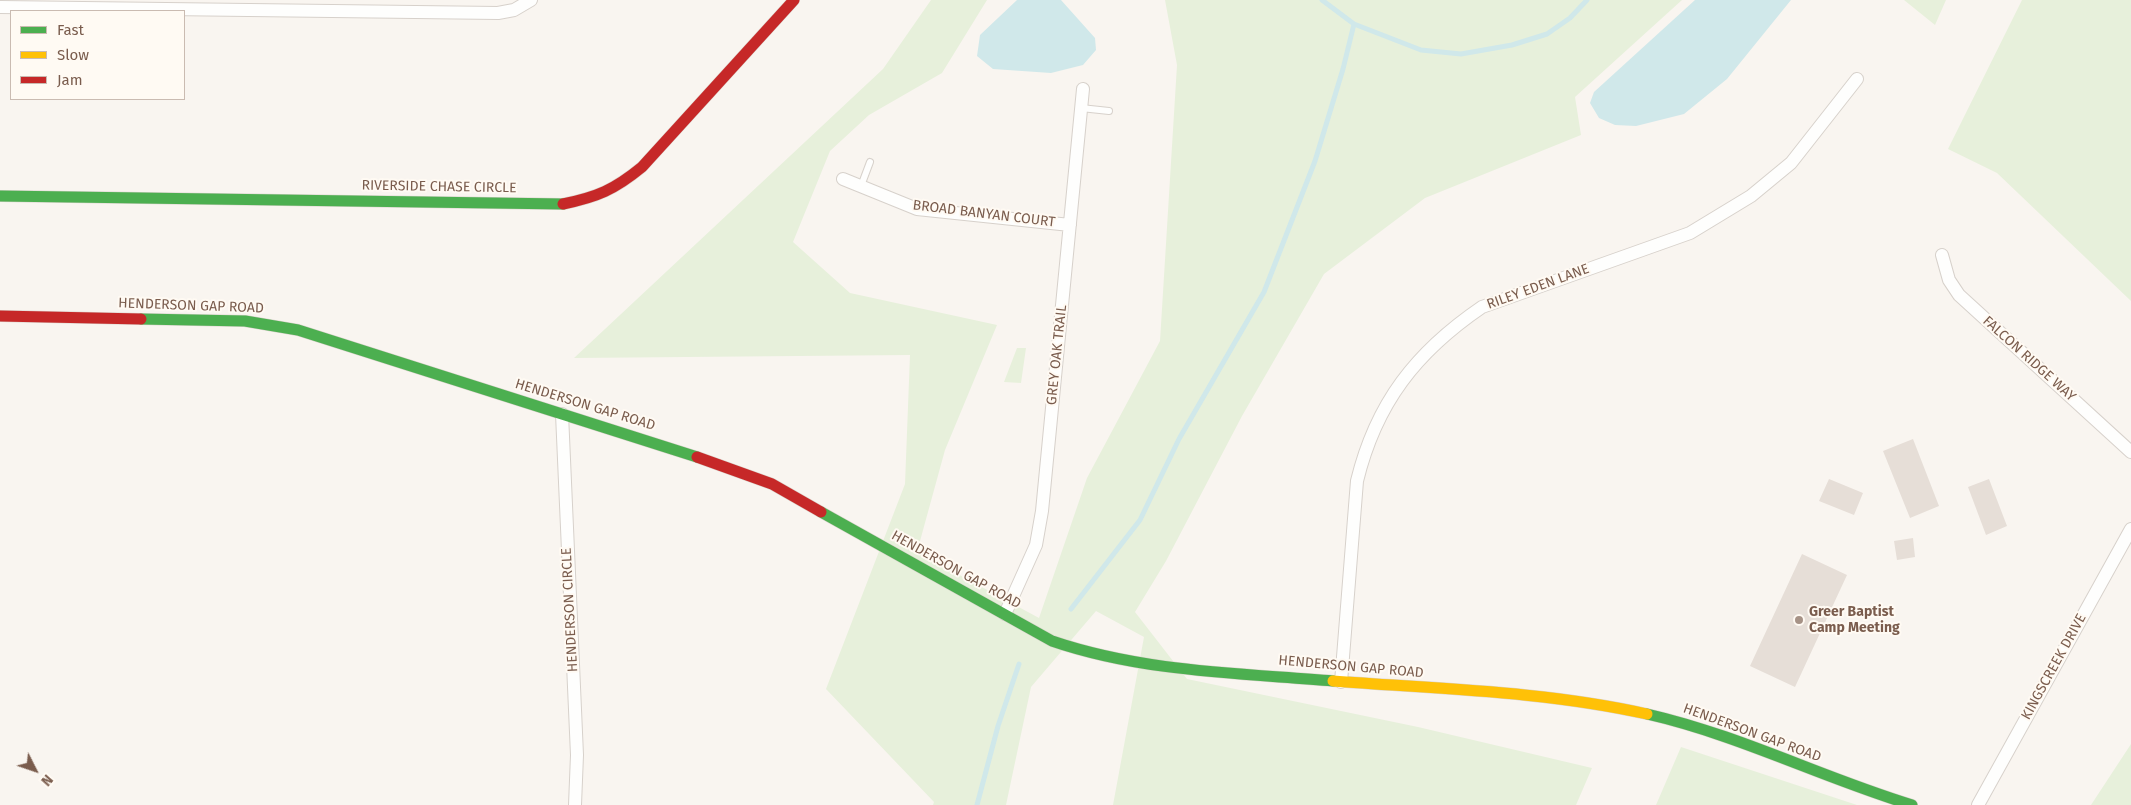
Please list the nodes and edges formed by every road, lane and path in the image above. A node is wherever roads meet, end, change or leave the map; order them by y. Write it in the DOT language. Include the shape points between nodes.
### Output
graph roads {
  1 [pos="531,0"];
  2 [pos="794,0"];
  3 [pos="0,7"];
  4 [pos="1857,79"];
  5 [pos="1083,89"];
  6 [pos="1081,108"];
  7 [pos="1109,111"];
  8 [pos="870,162"];
  9 [pos="843,179"];
  10 [pos="861,186"];
  11 [pos="0,196"];
  12 [pos="1070,225"];
  13 [pos="1942,255"];
  14 [pos="0,316"];
  15 [pos="562,414"];
  16 [pos="2131,452"];
  17 [pos="2131,529"];
  18 [pos="1005,614"];
  19 [pos="1341,682"];
  20 [pos="576,805"];
  21 [pos="1912,805"];
  22 [pos="1978,805"];
  1 -- 3 [label="street" via="514,10 498,13"];
  2 -- 11 [label="street, RIVERSIDE CHASE CIRCLE" via="642,166 608,192 585,200 563,204"];
  4 -- 19 [label="street, RILEY EDEN LANE" via="1791,163 1752,196 1690,233 1482,306 1425,352 1396,387 1376,422 1364,453 1357,481"];
  5 -- 6 [label="street, GREY OAK TRAIL"];
  6 -- 7 [label="lane"];
  6 -- 12 [label="street, GREY OAK TRAIL"];
  8 -- 10 [label="lane"];
  9 -- 10 [label="street, BROAD BANYAN COURT"];
  10 -- 12 [label="street, BROAD BANYAN COURT" via="917,209"];
  12 -- 18 [label="street, GREY OAK TRAIL" via="1042,511 1036,545"];
  13 -- 16 [label="street, FALCON RIDGE WAY" via="1959,295"];
  14 -- 15 [label="street, HENDERSON GAP ROAD" via="161,318 270,324 325,337"];
  15 -- 18 [label="street, HENDERSON GAP ROAD" via="668,446 772,484"];
  15 -- 20 [label="street, HENDERSON CIRCLE" via="577,755"];
  17 -- 22 [label="street, KINGSCREEK DRIVE"];
  18 -- 19 [label="street, HENDERSON GAP ROAD" via="1052,641 1124,662"];
  19 -- 21 [label="street, HENDERSON GAP ROAD" via="1551,698 1617,707 1724,736 1863,790"];
}
